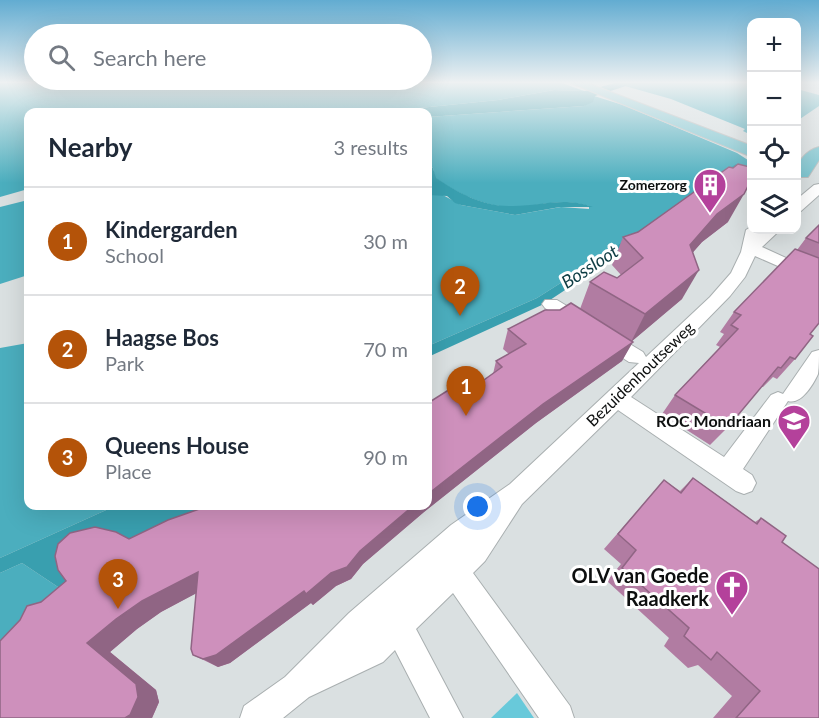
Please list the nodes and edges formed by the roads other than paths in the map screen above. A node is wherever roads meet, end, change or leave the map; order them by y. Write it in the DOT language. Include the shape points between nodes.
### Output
graph roads {
  1 [pos="669,117"];
  2 [pos="683,117"];
  3 [pos="747,138"];
  4 [pos="747,150"];
  5 [pos="805,166"];
  6 [pos="819,180"];
  7 [pos="819,188"];
  8 [pos="801,204"];
  9 [pos="752,239"];
  10 [pos="819,279"];
  11 [pos="551,304"];
  12 [pos="636,357"];
  13 [pos="819,357"];
  14 [pos="615,397"];
  15 [pos="448,562"];
  16 [pos="391,615"];
  17 [pos="256,718"];
  18 [pos="447,718"];
  19 [pos="558,718"];
  1 -- 4 [label="main road"];
  2 -- 3 [label="main road"];
  5 -- 6 [label="main road"];
  7 -- 8 [label="street"];
  9 -- 10 [label="street"];
  9 -- 14 [label="street, Bezuidenhoutseweg" via="736,281"];
  11 -- 12 [label="street"];
  13 -- 14 [label="street" via="785,398 735,477"];
  14 -- 15 [label="street, Bezuidenhoutseweg" via="519,492 476,552"];
  15 -- 16 [label="street, Bezuidenhoutseweg"];
  15 -- 19 [label="street"];
  16 -- 17 [label="street, Bezuidenhoutseweg" via="372,651 296,688"];
  16 -- 18 [label="street"];
}
